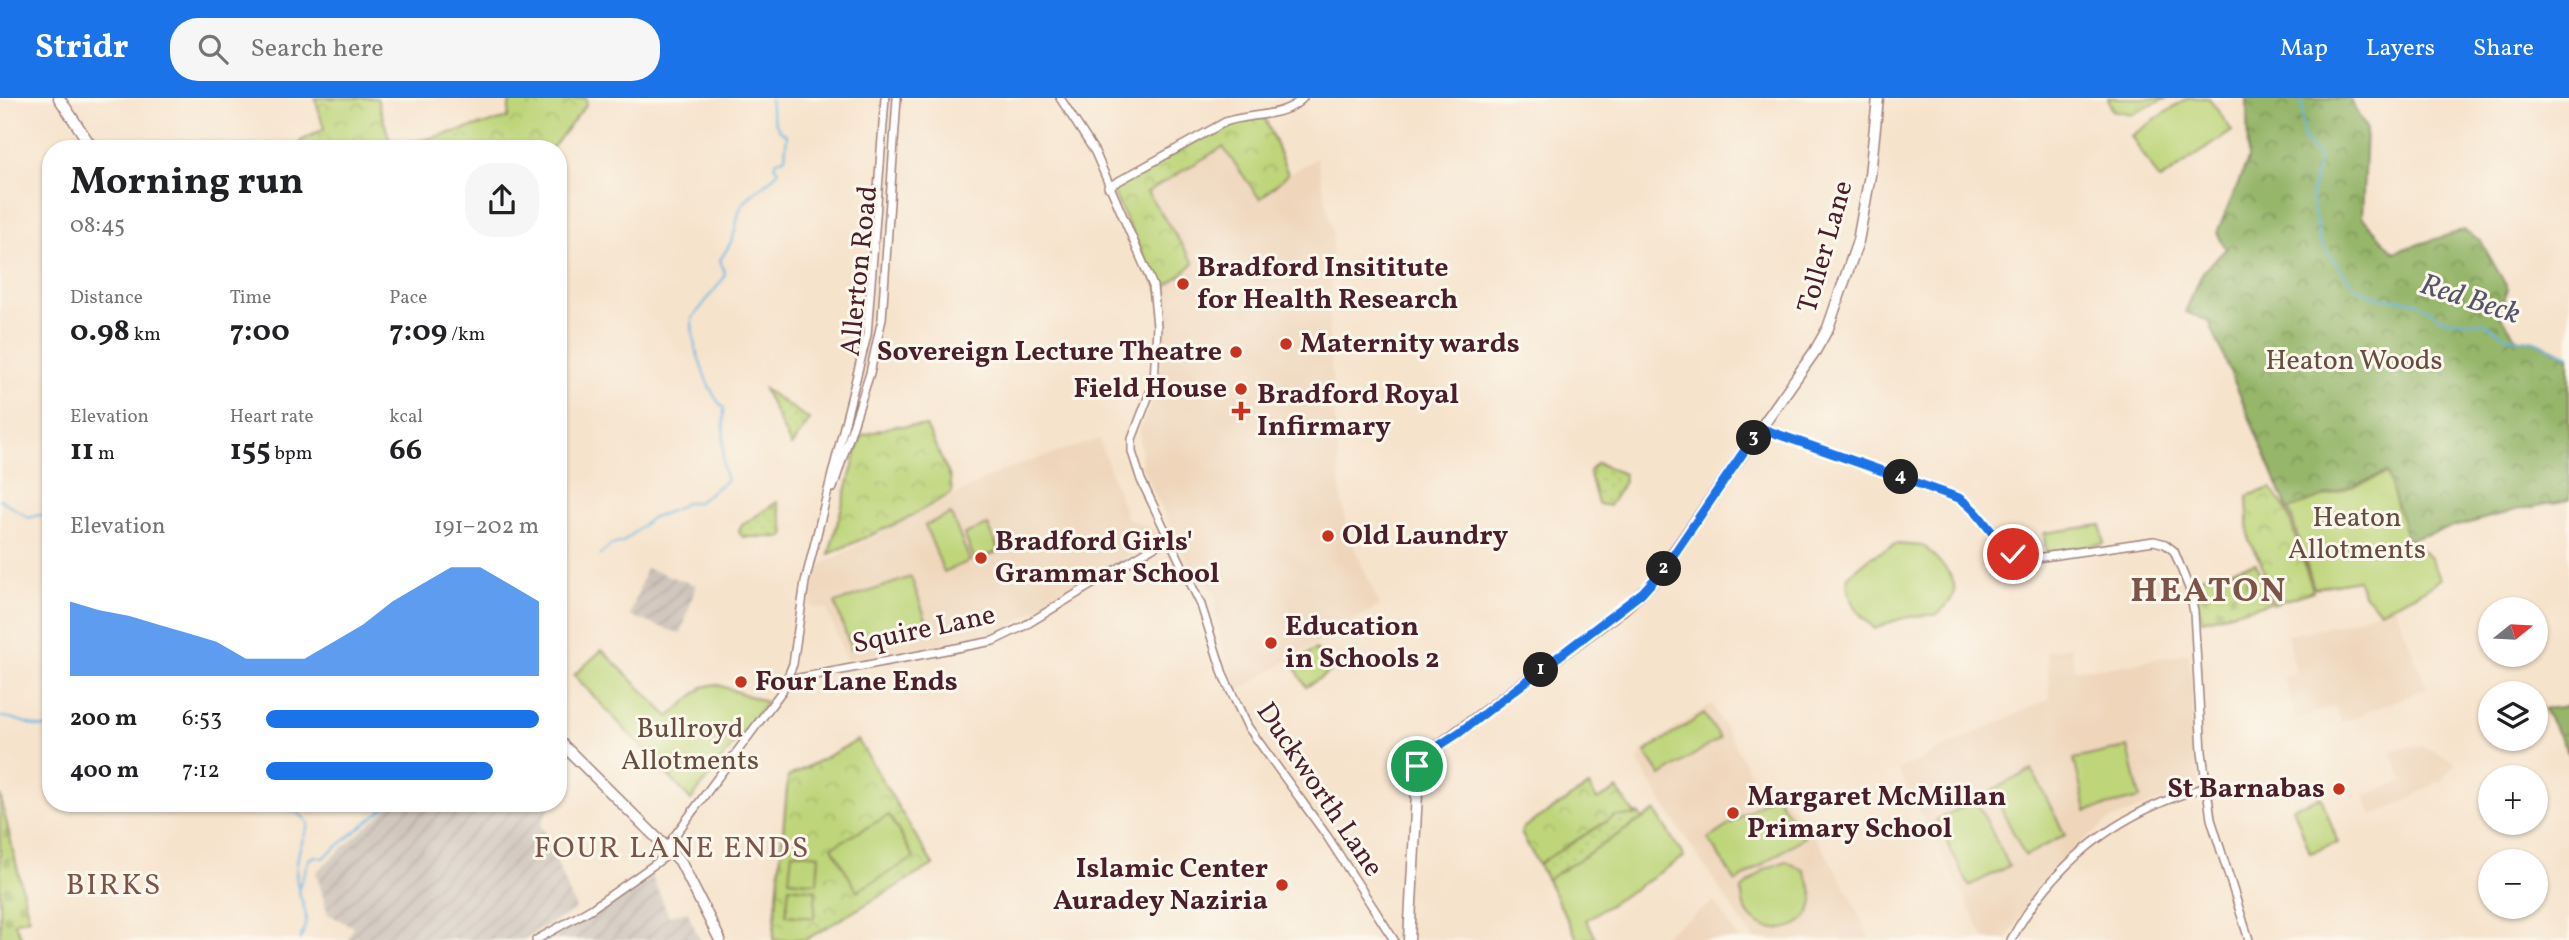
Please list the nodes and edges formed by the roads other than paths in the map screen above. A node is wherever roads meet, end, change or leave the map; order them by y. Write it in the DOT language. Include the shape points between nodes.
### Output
graph roads {
  1 [pos="59,98"];
  2 [pos="885,98"];
  3 [pos="897,98"];
  4 [pos="1060,98"];
  5 [pos="1303,98"];
  6 [pos="1878,98"];
  7 [pos="87,140"];
  8 [pos="1108,187"];
  9 [pos="1760,428"];
  10 [pos="821,525"];
  11 [pos="1168,538"];
  12 [pos="789,680"];
  13 [pos="567,749"];
  14 [pos="2206,787"];
  15 [pos="669,849"];
  16 [pos="1402,939"];
  17 [pos="536,940"];
  18 [pos="720,940"];
  19 [pos="2011,940"];
  20 [pos="2249,940"];
  1 -- 7 [label="main road"];
  2 -- 10 [label="street, Allerton Road" via="871,305"];
  3 -- 10 [label="street, Allerton Road" via="882,319 854,427"];
  4 -- 8 [label="street, Duckworth Lane" via="1095,152"];
  5 -- 8 [label="street" via="1289,110 1225,122"];
  6 -- 9 [label="main road, Toller Lane" via="1858,241 1839,301 1822,340"];
  8 -- 11 [label="street, Duckworth Lane" via="1153,286 1156,303 1154,382 1134,427 1132,452"];
  9 -- 14 [label="street" via="1959,498 2017,556 2036,558 2154,541 2165,544 2179,559 2194,612"];
  9 -- 16 [label="main road, Toller Lane" via="1663,570 1643,592 1434,749 1418,778 1410,906"];
  10 -- 12 [label="street, Allerton Road" via="805,582"];
  11 -- 12 [label="street, Squire Lane" via="993,641"];
  11 -- 16 [label="street, Duckworth Lane" via="1201,604 1224,677 1248,727"];
  12 -- 15 [label="street, Allerton Road"];
  13 -- 15 [label="main road"];
  14 -- 19 [label="street" via="2118,822 2088,844 2038,895"];
  14 -- 20 [label="street" via="2217,843"];
  15 -- 17 [label="street, Allerton Road" via="590,909"];
  15 -- 18 [label="main road" via="688,873"];
}
